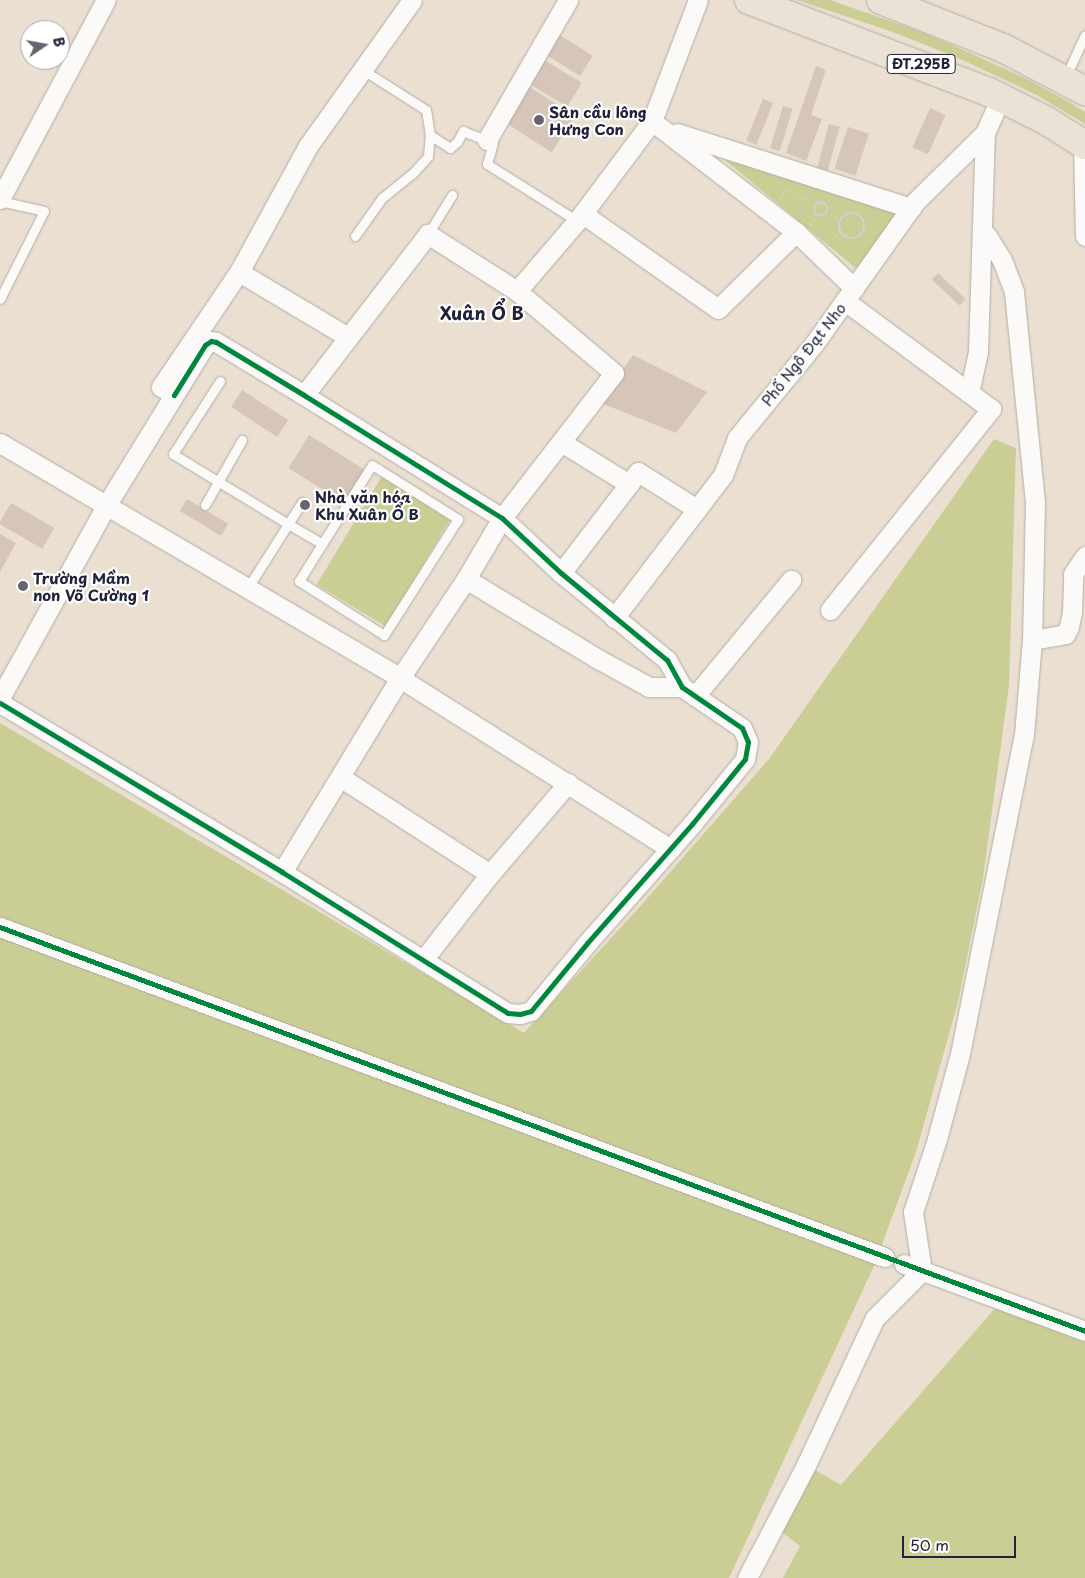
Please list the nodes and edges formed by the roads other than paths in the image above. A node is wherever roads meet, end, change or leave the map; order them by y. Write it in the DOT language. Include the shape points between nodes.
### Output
graph roads {
  1 [pos="106,0"];
  2 [pos="412,0"];
  3 [pos="568,0"];
  4 [pos="698,0"];
  5 [pos="749,0"];
  6 [pos="881,0"];
  7 [pos="1085,36"];
  8 [pos="363,70"];
  9 [pos="1075,85"];
  10 [pos="1000,97"];
  11 [pos="659,125"];
  12 [pos="985,133"];
  13 [pos="430,135"];
  14 [pos="487,140"];
  15 [pos="1084,144"];
  16 [pos="452,195"];
  17 [pos="0,200"];
  18 [pos="911,208"];
  19 [pos="580,218"];
  20 [pos="801,225"];
  21 [pos="982,233"];
  22 [pos="428,234"];
  23 [pos="355,236"];
  24 [pos="1085,236"];
  25 [pos="239,272"];
  26 [pos="517,291"];
  27 [pos="850,294"];
  28 [pos="0,299"];
  29 [pos="348,337"];
  30 [pos="220,381"];
  31 [pos="969,393"];
  32 [pos="304,394"];
  33 [pos="174,395"];
  34 [pos="242,440"];
  35 [pos="0,442"];
  36 [pos="561,442"];
  37 [pos="218,482"];
  38 [pos="629,484"];
  39 [pos="302,502"];
  40 [pos="107,504"];
  41 [pos="205,505"];
  42 [pos="697,509"];
  43 [pos="502,518"];
  44 [pos="288,524"];
  45 [pos="322,544"];
  46 [pos="1085,556"];
  47 [pos="561,573"];
  48 [pos="466,579"];
  49 [pos="791,580"];
  50 [pos="247,588"];
  51 [pos="830,610"];
  52 [pos="614,618"];
  53 [pos="1032,640"];
  54 [pos="400,678"];
  55 [pos="688,692"];
  56 [pos="0,698"];
  57 [pos="0,703"];
  58 [pos="340,777"];
  59 [pos="568,783"];
  60 [pos="671,849"];
  61 [pos="282,872"];
  62 [pos="490,874"];
  63 [pos="0,927"];
  64 [pos="423,960"];
  65 [pos="884,1257"];
  66 [pos="904,1264"];
  67 [pos="922,1271"];
  68 [pos="1085,1331"];
  69 [pos="746,1578"];
  1 -- 17 [label="street"];
  2 -- 8 [label="street"];
  3 -- 14 [label="street"];
  4 -- 11 [label="street"];
  5 -- 10 [label="main road, ĐT.295B"];
  6 -- 9 [label="main road, ĐT.295B" via="1003,48"];
  7 -- 9 [label="lane"];
  8 -- 13 [label="lane" via="426,110"];
  8 -- 25 [label="street" via="308,146"];
  10 -- 12 [label="street, Phố Ngô Đạt Nho"];
  10 -- 15 [label="main road, ĐT.295B"];
  11 -- 18 [label="street"];
  11 -- 19 [label="street"];
  11 -- 20 [label="street"];
  12 -- 18 [label="street, Phố Ngô Đạt Nho"];
  12 -- 21 [label="street"];
  13 -- 14 [label="lane" via="450,148 463,131"];
  13 -- 23 [label="lane" via="428,156 412,174 382,198"];
  14 -- 19 [label="lane" via="493,143 487,164"];
  15 -- 24 [label="street"];
  16 -- 22 [label="lane"];
  17 -- 28 [label="lane" via="44,211"];
  18 -- 27 [label="street, Phố Ngô Đạt Nho"];
  19 -- 20 [label="street" via="718,309"];
  19 -- 26 [label="street"];
  20 -- 27 [label="street"];
  21 -- 31 [label="street" via="978,352"];
  21 -- 53 [label="street" via="1002,260 1014,292 1035,501"];
  22 -- 26 [label="street"];
  22 -- 29 [label="street"];
  25 -- 29 [label="street"];
  25 -- 33 [label="street" via="161,387"];
  26 -- 36 [label="street" via="614,373"];
  27 -- 31 [label="street"];
  27 -- 42 [label="street, Phố Ngô Đạt Nho" via="814,344 737,438 723,475"];
  29 -- 32 [label="street"];
  30 -- 37 [label="lane" via="173,454"];
  31 -- 51 [label="street" via="991,409"];
  32 -- 33 [label="street" via="211,341 205,345"];
  32 -- 43 [label="street"];
  33 -- 40 [label="street"];
  34 -- 37 [label="lane"];
  35 -- 40 [label="street"];
  36 -- 38 [label="street"];
  36 -- 43 [label="street"];
  37 -- 41 [label="lane"];
  37 -- 44 [label="lane"];
  38 -- 42 [label="street" via="638,472"];
  38 -- 47 [label="street"];
  39 -- 44 [label="lane"];
  40 -- 50 [label="street"];
  40 -- 56 [label="street"];
  42 -- 52 [label="street, Phố Ngô Đạt Nho"];
  43 -- 47 [label="street"];
  43 -- 48 [label="street"];
  44 -- 45 [label="lane"];
  44 -- 50 [label="lane"];
  45 -- 45 [label="lane" via="372,465 458,519 384,635 299,581"];
  46 -- 53 [label="street" via="1073,574 1069,627 1064,634"];
  47 -- 52 [label="street"];
  48 -- 54 [label="street"];
  48 -- 55 [label="street" via="649,687"];
  49 -- 55 [label="street"];
  50 -- 54 [label="street"];
  52 -- 55 [label="street" via="667,660"];
  53 -- 67 [label="street" via="1024,735 960,1054 913,1212"];
  54 -- 58 [label="street"];
  54 -- 59 [label="street"];
  55 -- 60 [label="street" via="742,728 748,747 745,759"];
  57 -- 61 [label="street"];
  58 -- 61 [label="street"];
  58 -- 62 [label="street"];
  59 -- 60 [label="street"];
  59 -- 62 [label="street"];
  60 -- 64 [label="street" via="527,1013 508,1013"];
  61 -- 64 [label="street"];
  62 -- 64 [label="street"];
  63 -- 65 [label="street"];
  66 -- 67 [label="street"];
  67 -- 68 [label="street"];
  67 -- 69 [label="street" via="875,1318 806,1465"];
}
